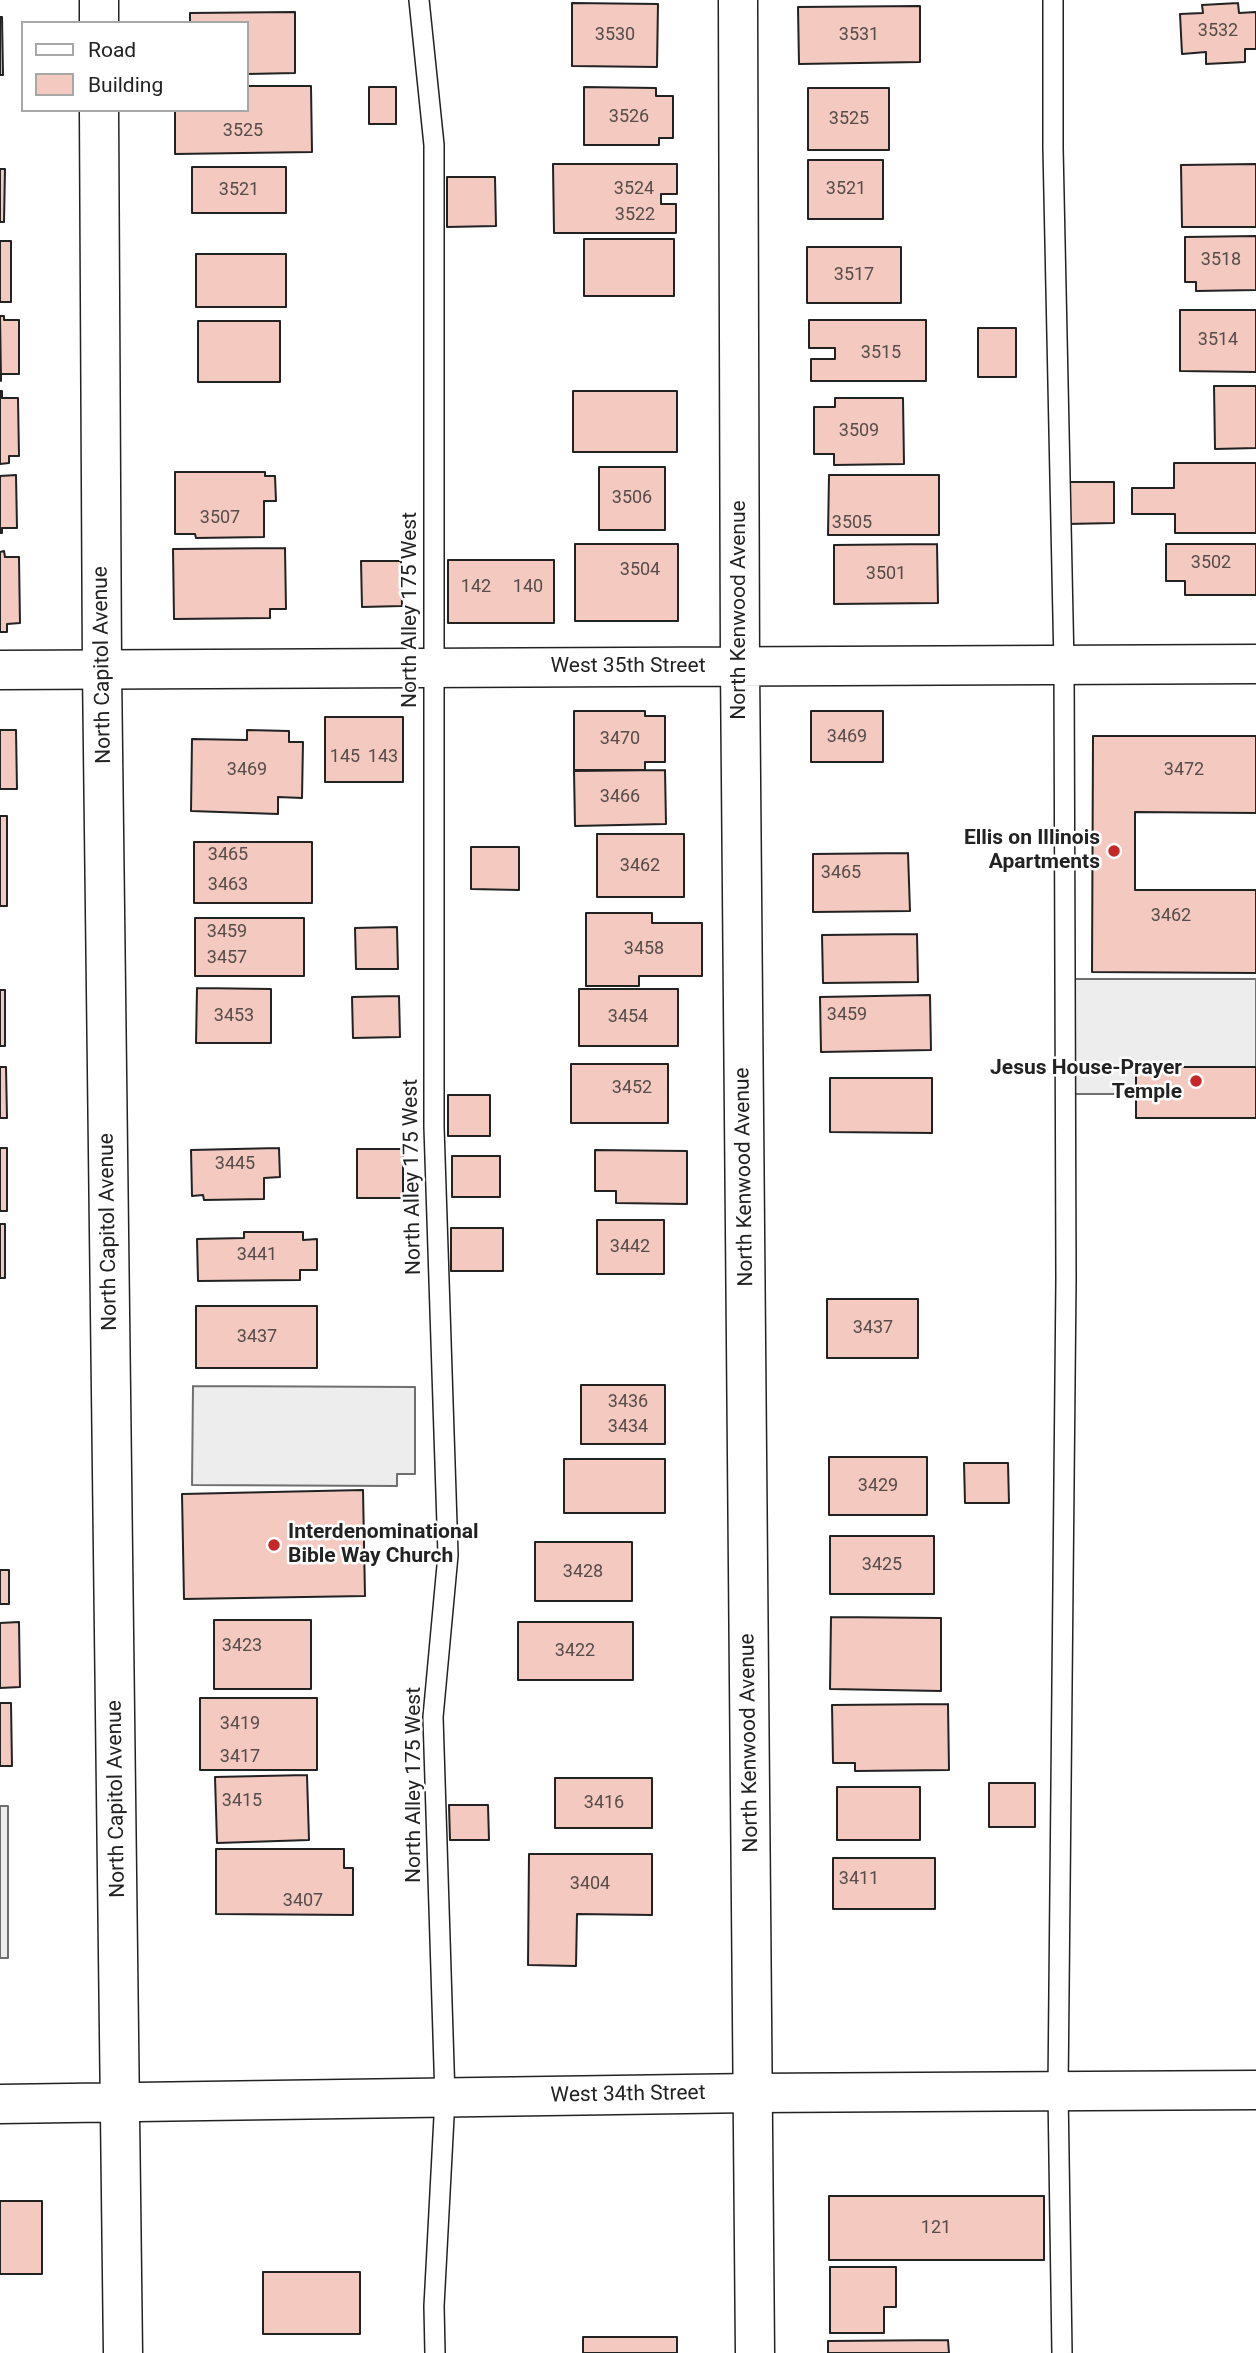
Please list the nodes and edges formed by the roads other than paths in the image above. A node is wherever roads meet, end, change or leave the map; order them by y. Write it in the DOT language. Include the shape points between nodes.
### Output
graph roads {
  1 [pos="99,0"];
  2 [pos="419,0"];
  3 [pos="738,0"];
  4 [pos="1053,0"];
  5 [pos="99,21"];
  6 [pos="99,112"];
  7 [pos="1256,664"];
  8 [pos="1064,665"];
  9 [pos="740,667"];
  10 [pos="434,668"];
  11 [pos="0,670"];
  12 [pos="102,670"];
  13 [pos="1256,2090"];
  14 [pos="1058,2091"];
  15 [pos="753,2093"];
  16 [pos="445,2098"];
  17 [pos="121,2102"];
  18 [pos="0,2104"];
  19 [pos="123,2353"];
  20 [pos="435,2353"];
  21 [pos="755,2353"];
  22 [pos="1062,2353"];
  1 -- 5 [label="street"];
  2 -- 10 [label="lane, North Alley 175 West" via="434,145"];
  3 -- 9 [label="street, North Kenwood Avenue"];
  4 -- 8 [label="lane"];
  6 -- 12 [label="street, North Capitol Avenue"];
  7 -- 8 [label="street, West 35th Street"];
  8 -- 9 [label="street, West 35th Street"];
  8 -- 14 [label="lane" via="1066,1279"];
  9 -- 10 [label="street, West 35th Street"];
  9 -- 15 [label="street, North Kenwood Avenue"];
  10 -- 12 [label="street, West 35th Street"];
  10 -- 16 [label="lane, North Alley 175 West" via="434,1127 448,1555 433,1717"];
  11 -- 12 [label="street, West 35th Street"];
  12 -- 17 [label="street, North Capitol Avenue"];
  13 -- 14 [label="street, West 34th Street"];
  14 -- 15 [label="street, West 34th Street"];
  14 -- 22 [label="lane"];
  15 -- 16 [label="street, West 34th Street"];
  15 -- 21 [label="street, North Kenwood Avenue"];
  16 -- 17 [label="street, West 34th Street"];
  16 -- 20 [label="lane, North Alley 175 West"];
  17 -- 18 [label="street, West 34th Street"];
  17 -- 19 [label="street, North Capitol Avenue"];
}
